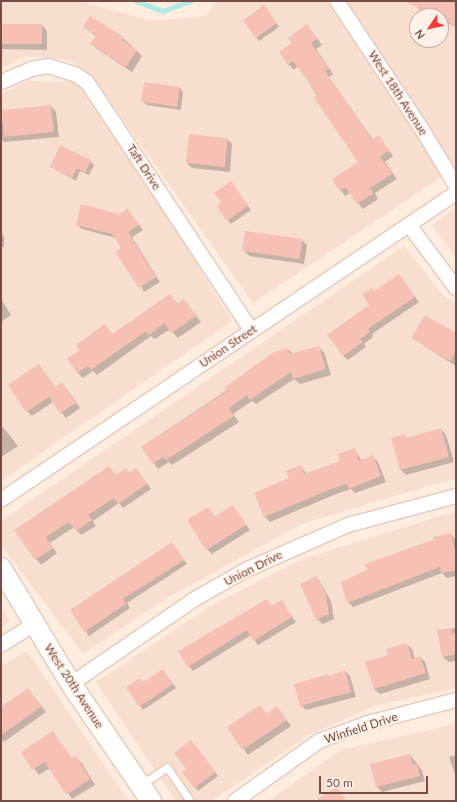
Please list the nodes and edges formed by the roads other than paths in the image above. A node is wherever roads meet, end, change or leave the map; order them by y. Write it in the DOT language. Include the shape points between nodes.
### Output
graph roads {
  1 [pos="337,1"];
  2 [pos="1,82"];
  3 [pos="456,186"];
  4 [pos="456,193"];
  5 [pos="409,225"];
  6 [pos="456,288"];
  7 [pos="250,330"];
  8 [pos="456,496"];
  9 [pos="1,500"];
  10 [pos="1,568"];
  11 [pos="34,624"];
  12 [pos="1,645"];
  13 [pos="71,684"];
  14 [pos="456,700"];
  15 [pos="140,785"];
  16 [pos="152,801"];
  17 [pos="190,801"];
  18 [pos="235,801"];
  1 -- 3 [label="street, West 18th Avenue" via="423,131"];
  2 -- 7 [label="street, Taft Drive" via="31,69 48,66 75,74 87,82"];
  4 -- 5 [label="street, Union Street"];
  5 -- 6 [label="street"];
  5 -- 7 [label="street, Union Street"];
  7 -- 9 [label="street, Union Street"];
  8 -- 13 [label="street, Union Drive" via="348,526 246,570 193,600"];
  10 -- 11 [label="street, West 20th Avenue"];
  11 -- 12 [label="street"];
  11 -- 13 [label="street, West 20th Avenue"];
  13 -- 15 [label="street, West 20th Avenue"];
  14 -- 18 [label="street, Winfield Drive" via="368,723 319,741"];
  15 -- 16 [label="street, West 20th Avenue"];
  15 -- 17 [label="lane" via="167,767"];
}
